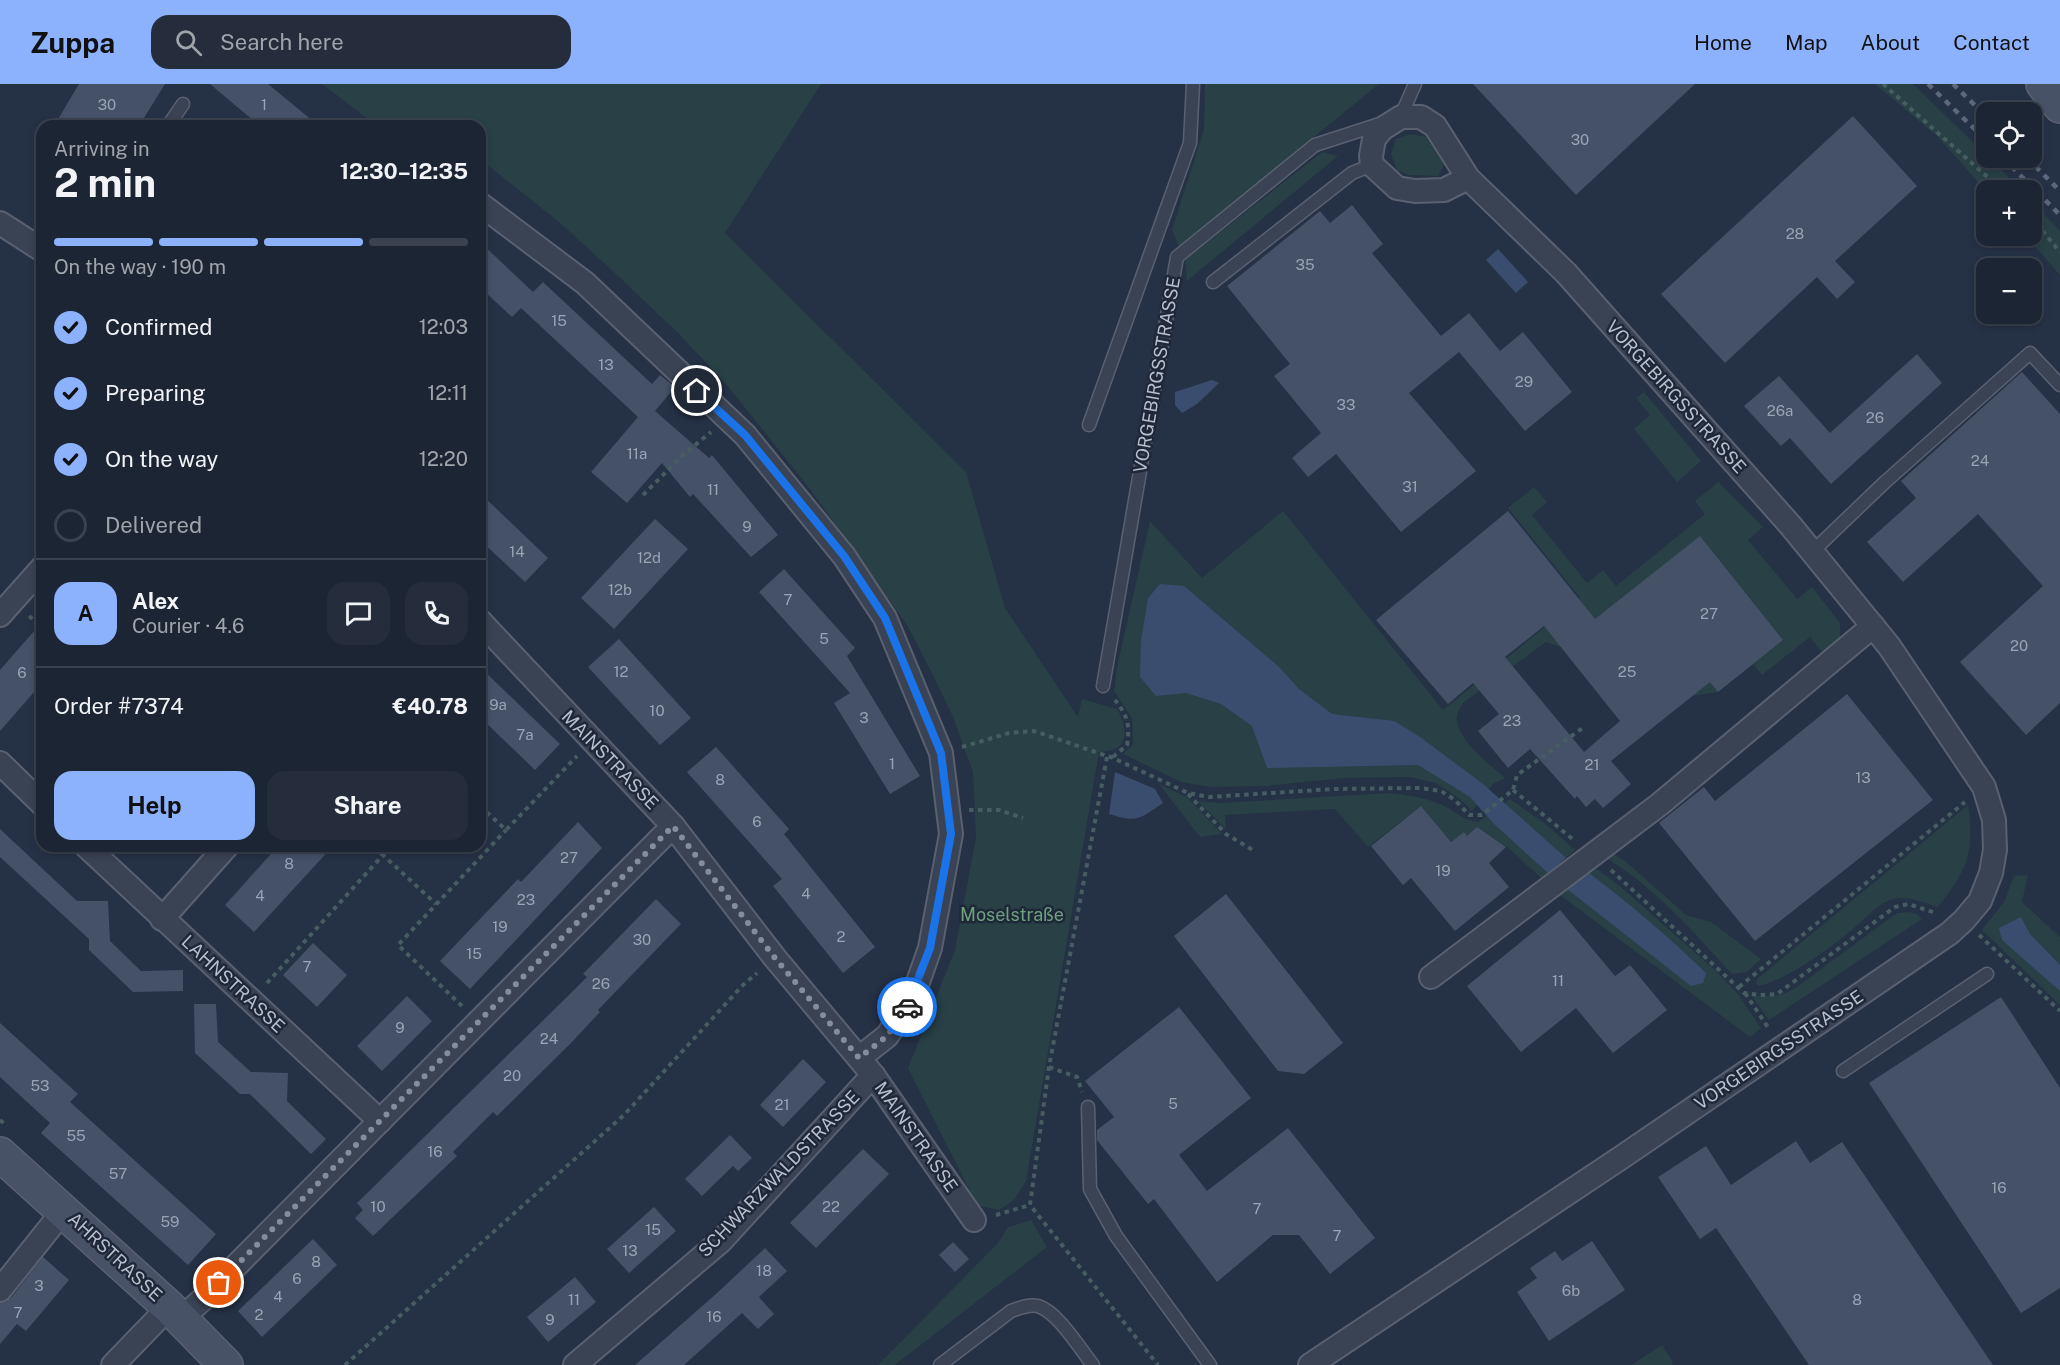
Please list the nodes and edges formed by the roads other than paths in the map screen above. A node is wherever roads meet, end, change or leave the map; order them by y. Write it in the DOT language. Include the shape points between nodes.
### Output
graph roads {
  1 [pos="1193,84"];
  2 [pos="1415,84"];
  3 [pos="2043,84"];
  4 [pos="183,104"];
  5 [pos="2060,106"];
  6 [pos="1401,117"];
  7 [pos="172,120"];
  8 [pos="1372,165"];
  9 [pos="1468,178"];
  10 [pos="486,209"];
  11 [pos="0,223"];
  12 [pos="36,245"];
  13 [pos="1213,282"];
  14 [pos="2060,385"];
  15 [pos="1089,425"];
  16 [pos="1812,552"];
  17 [pos="36,575"];
  18 [pos="0,615"];
  19 [pos="1873,626"];
  20 [pos="486,627"];
  21 [pos="1103,686"];
  22 [pos="0,764"];
  23 [pos="36,798"];
  24 [pos="673,826"];
  25 [pos="92,852"];
  26 [pos="222,852"];
  27 [pos="162,919"];
  28 [pos="1987,974"];
  29 [pos="1431,977"];
  30 [pos="866,1067"];
  31 [pos="1843,1071"];
  32 [pos="1088,1107"];
  33 [pos="380,1121"];
  34 [pos="0,1154"];
  35 [pos="63,1210"];
  36 [pos="974,1220"];
  37 [pos="0,1290"];
  38 [pos="175,1313"];
  39 [pos="1321,1362"];
  40 [pos="113,1365"];
  41 [pos="226,1365"];
  42 [pos="575,1365"];
  43 [pos="940,1365"];
  44 [pos="1093,1365"];
  45 [pos="1210,1365"];
  1 -- 15 [label="lane" via="1190,143"];
  2 -- 6 [label="lane"];
  3 -- 5 [label="street"];
  4 -- 7 [label="lane"];
  6 -- 8 [label="street" via="1374,139"];
  6 -- 9 [label="street, VORGEBIRGSSTRASSE" via="1421,117 1435,126"];
  6 -- 21 [label="lane, VORGEBIRGSSTRASSE" via="1315,145 1177,257"];
  8 -- 9 [label="street" via="1398,188 1415,191 1444,190"];
  8 -- 13 [label="lane" via="1352,173"];
  9 -- 16 [label="street, VORGEBIRGSSTRASSE" via="1566,273"];
  10 -- 30 [label="street" via="585,283 745,435 844,556 885,618 941,753 951,834 930,948 911,1002"];
  11 -- 12 [label="street"];
  14 -- 16 [label="lane" via="2030,353"];
  16 -- 19 [label="street, VORGEBIRGSSTRASSE"];
  17 -- 18 [label="street"];
  19 -- 29 [label="street" via="1660,804 1584,849"];
  19 -- 39 [label="street, VORGEBIRGSSTRASSE" via="1984,787 1994,820 1995,850 1980,901 1950,933"];
  20 -- 24 [label="street, MAINSTRASSE"];
  22 -- 23 [label="street"];
  24 -- 30 [label="street, MAINSTRASSE"];
  24 -- 33 [label="street"];
  25 -- 27 [label="street, LAHNSTRASSE"];
  26 -- 27 [label="street"];
  27 -- 33 [label="street, LAHNSTRASSE"];
  28 -- 31 [label="lane"];
  30 -- 36 [label="street, MAINSTRASSE"];
  30 -- 42 [label="street, SCHWARZWALDSTRASSE" via="721,1241"];
  32 -- 45 [label="lane" via="1090,1189 1116,1236"];
  33 -- 38 [label="street" via="203,1299"];
  34 -- 35 [label="street, AHRSTRASSE"];
  35 -- 37 [label="street"];
  35 -- 38 [label="street, AHRSTRASSE"];
  38 -- 40 [label="street"];
  38 -- 41 [label="street, AHRSTRASSE"];
  43 -- 44 [label="lane" via="1011,1311 1036,1305 1050,1311"];
}
